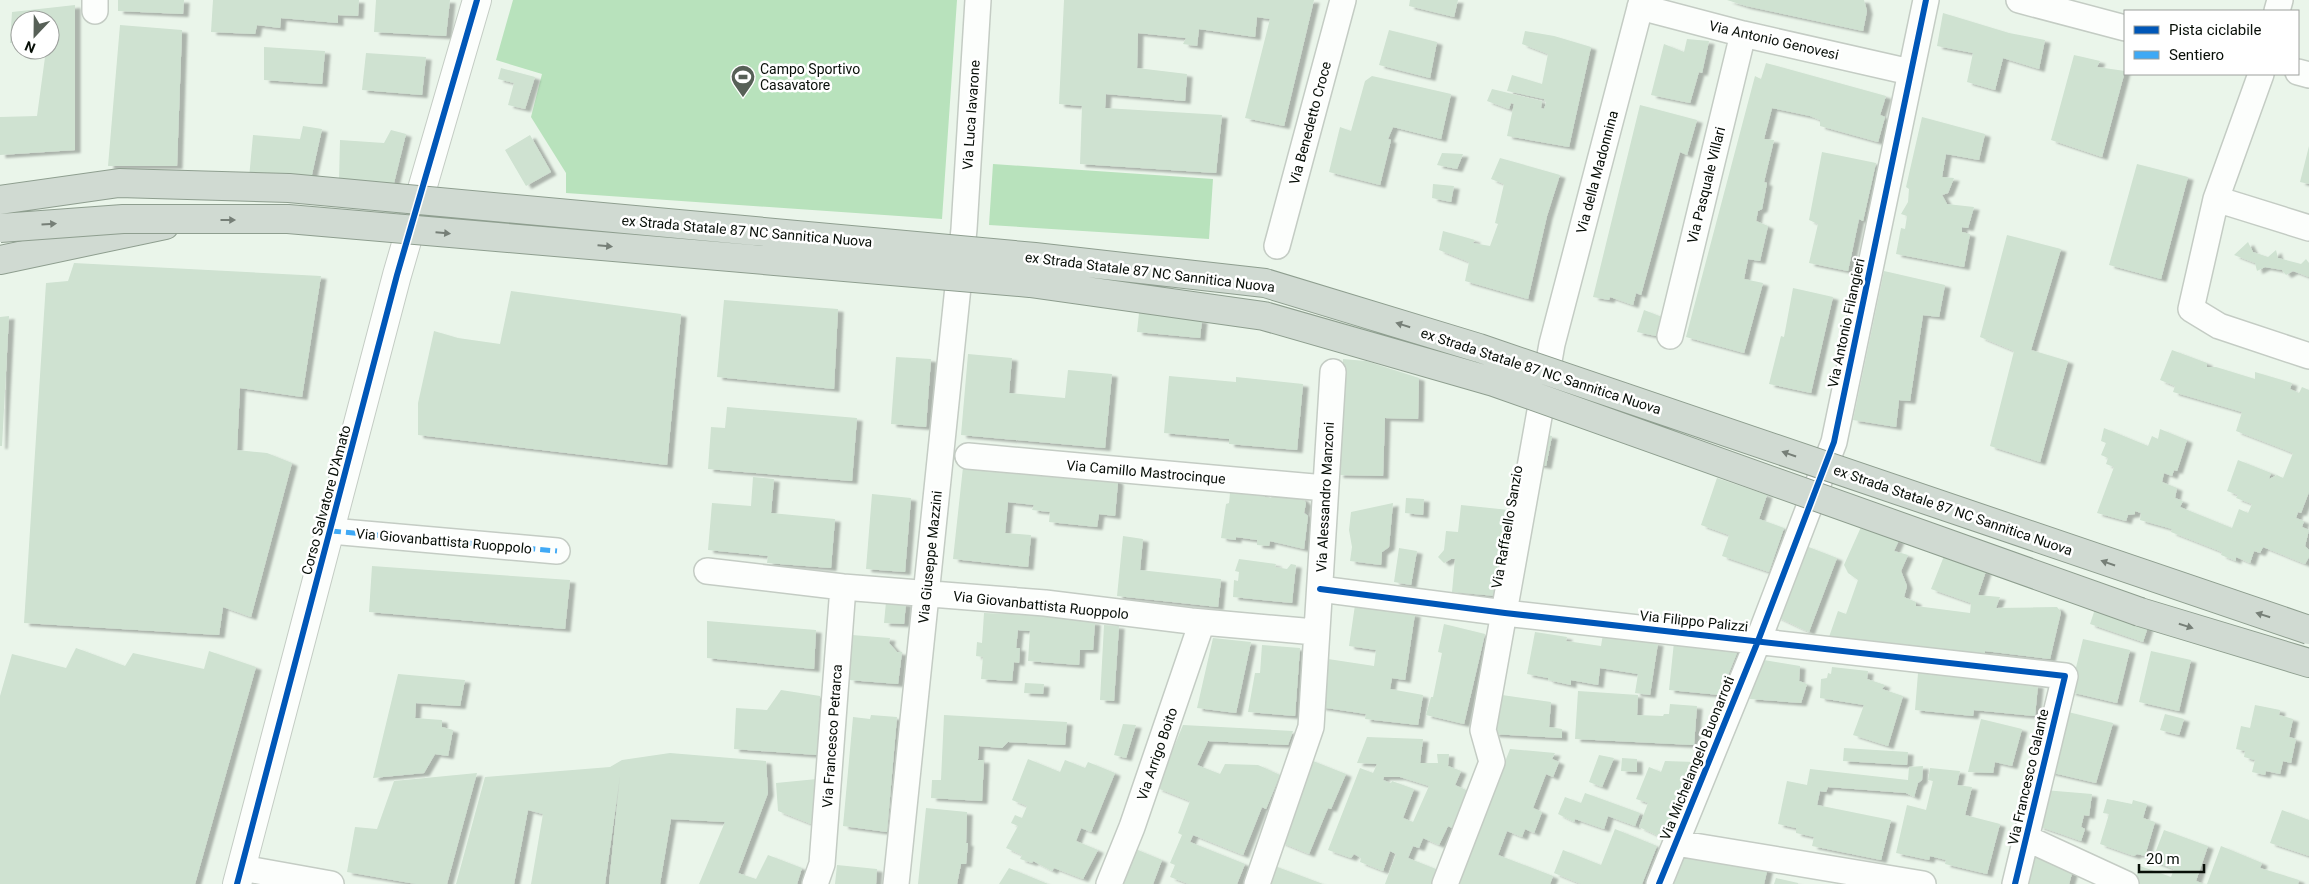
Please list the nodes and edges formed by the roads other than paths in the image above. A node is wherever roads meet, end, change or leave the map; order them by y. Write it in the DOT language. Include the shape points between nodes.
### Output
graph roads {
  1 [pos="477,0"];
  2 [pos="978,0"];
  3 [pos="1343,0"];
  4 [pos="1926,0"];
  5 [pos="2020,0"];
  6 [pos="1640,4"];
  7 [pos="2124,28"];
  8 [pos="1743,34"];
  9 [pos="1910,72"];
  10 [pos="2261,75"];
  11 [pos="0,189"];
  12 [pos="36,194"];
  13 [pos="2216,199"];
  14 [pos="0,200"];
  15 [pos="186,220"];
  16 [pos="0,228"];
  17 [pos="2309,228"];
  18 [pos="964,229"];
  19 [pos="1277,246"];
  20 [pos="0,260"];
  21 [pos="1670,336"];
  22 [pos="1552,344"];
  23 [pos="2309,356"];
  24 [pos="1333,372"];
  25 [pos="968,456"];
  26 [pos="1325,488"];
  27 [pos="331,531"];
  28 [pos="557,551"];
  29 [pos="707,571"];
  30 [pos="843,587"];
  31 [pos="1320,589"];
  32 [pos="926,594"];
  33 [pos="1505,613"];
  34 [pos="1202,622"];
  35 [pos="2309,630"];
  36 [pos="1316,632"];
  37 [pos="1758,641"];
  38 [pos="2309,663"];
  39 [pos="2065,676"];
  40 [pos="2026,838"];
  41 [pos="1676,843"];
  42 [pos="240,876"];
  43 [pos="331,884"];
  44 [pos="815,884"];
  45 [pos="896,884"];
  46 [pos="1109,884"];
  47 [pos="1257,884"];
  48 [pos="1445,884"];
  49 [pos="1659,884"];
  50 [pos="1923,884"];
  51 [pos="2015,884"];
  52 [pos="2126,884"];
  1 -- 27 [label="street, Corso Salvatore D'Amato" via="397,275"];
  2 -- 18 [label="street, Via Luca Iavarone"];
  3 -- 19 [label="street, Via Benedetto Croce"];
  4 -- 9 [label="street, Via Antonio Filangieri"];
  5 -- 7 [label="street"];
  6 -- 8 [label="street, Via Antonio Genovesi"];
  6 -- 22 [label="street, Via della Madonnina"];
  8 -- 9 [label="street, Via Antonio Genovesi"];
  8 -- 21 [label="street, Via Pasquale Villari"];
  9 -- 37 [label="street, Via Antonio Filangieri" via="1834,442"];
  10 -- 13 [label="street"];
  11 -- 12 [label="highway"];
  12 -- 14 [label="highway, ex Strada Statale 87 NC Sannitica Nuova, bridge"];
  35 -- 12 [label="highway, ex Strada Statale 87 NC Sannitica Nuova, one-way, bridge" via="1489,351 1265,283 1035,257 290,188 119,183"];
  13 -- 17 [label="street"];
  13 -- 23 [label="street" via="2191,309 2219,326"];
  16 -- 15 [label="highway, ex Strada Statale 87 NC Sannitica Nuova, one-way, bridge" via="123,219"];
  15 -- 20 [label="highway, bridge"];
  15 -- 38 [label="highway, ex Strada Statale 87 NC Sannitica Nuova, one-way, bridge" via="288,219 1030,283 1264,316 1494,382 2140,612"];
  18 -- 32 [label="street, Via Giuseppe Mazzini"];
  22 -- 33 [label="street, Via Raffaello Sanzio"];
  24 -- 26 [label="street, Via Alessandro Manzoni"];
  25 -- 26 [label="street, Via Camillo Mastrocinque"];
  26 -- 31 [label="street, Via Alessandro Manzoni"];
  27 -- 28 [label="street, Via Giovanbattista Ruoppolo"];
  27 -- 42 [label="street, Corso Salvatore D'Amato"];
  29 -- 30 [label="street, Via Giovanbattista Ruoppolo"];
  30 -- 32 [label="street, Via Giovanbattista Ruoppolo"];
  30 -- 44 [label="street, Via Francesco Petrarca" via="822,864"];
  31 -- 33 [label="street, Via Filippo Palizzi"];
  31 -- 36 [label="street, Via Alessandro Manzoni"];
  32 -- 34 [label="street, Via Giovanbattista Ruoppolo" via="1045,603"];
  32 -- 45 [label="street, Via Giuseppe Mazzini"];
  33 -- 37 [label="street, Via Filippo Palizzi"];
  33 -- 48 [label="street, Via Raffaello Sanzio" via="1483,730 1492,762"];
  34 -- 36 [label="street, Via Giovanbattista Ruoppolo"];
  34 -- 46 [label="street, Via Arrigo Boito" via="1132,827"];
  36 -- 47 [label="street, Via Alessandro Manzoni" via="1311,727"];
  37 -- 39 [label="street, Via Filippo Palizzi"];
  37 -- 41 [label="street, Via Michelangelo Buonarroti"];
  39 -- 40 [label="street, Via Francesco Galante"];
  40 -- 51 [label="street, Via Francesco Galante"];
  40 -- 52 [label="street"];
  41 -- 49 [label="street, Via Michelangelo Buonarroti"];
  41 -- 50 [label="street"];
  42 -- 43 [label="street"];
}
